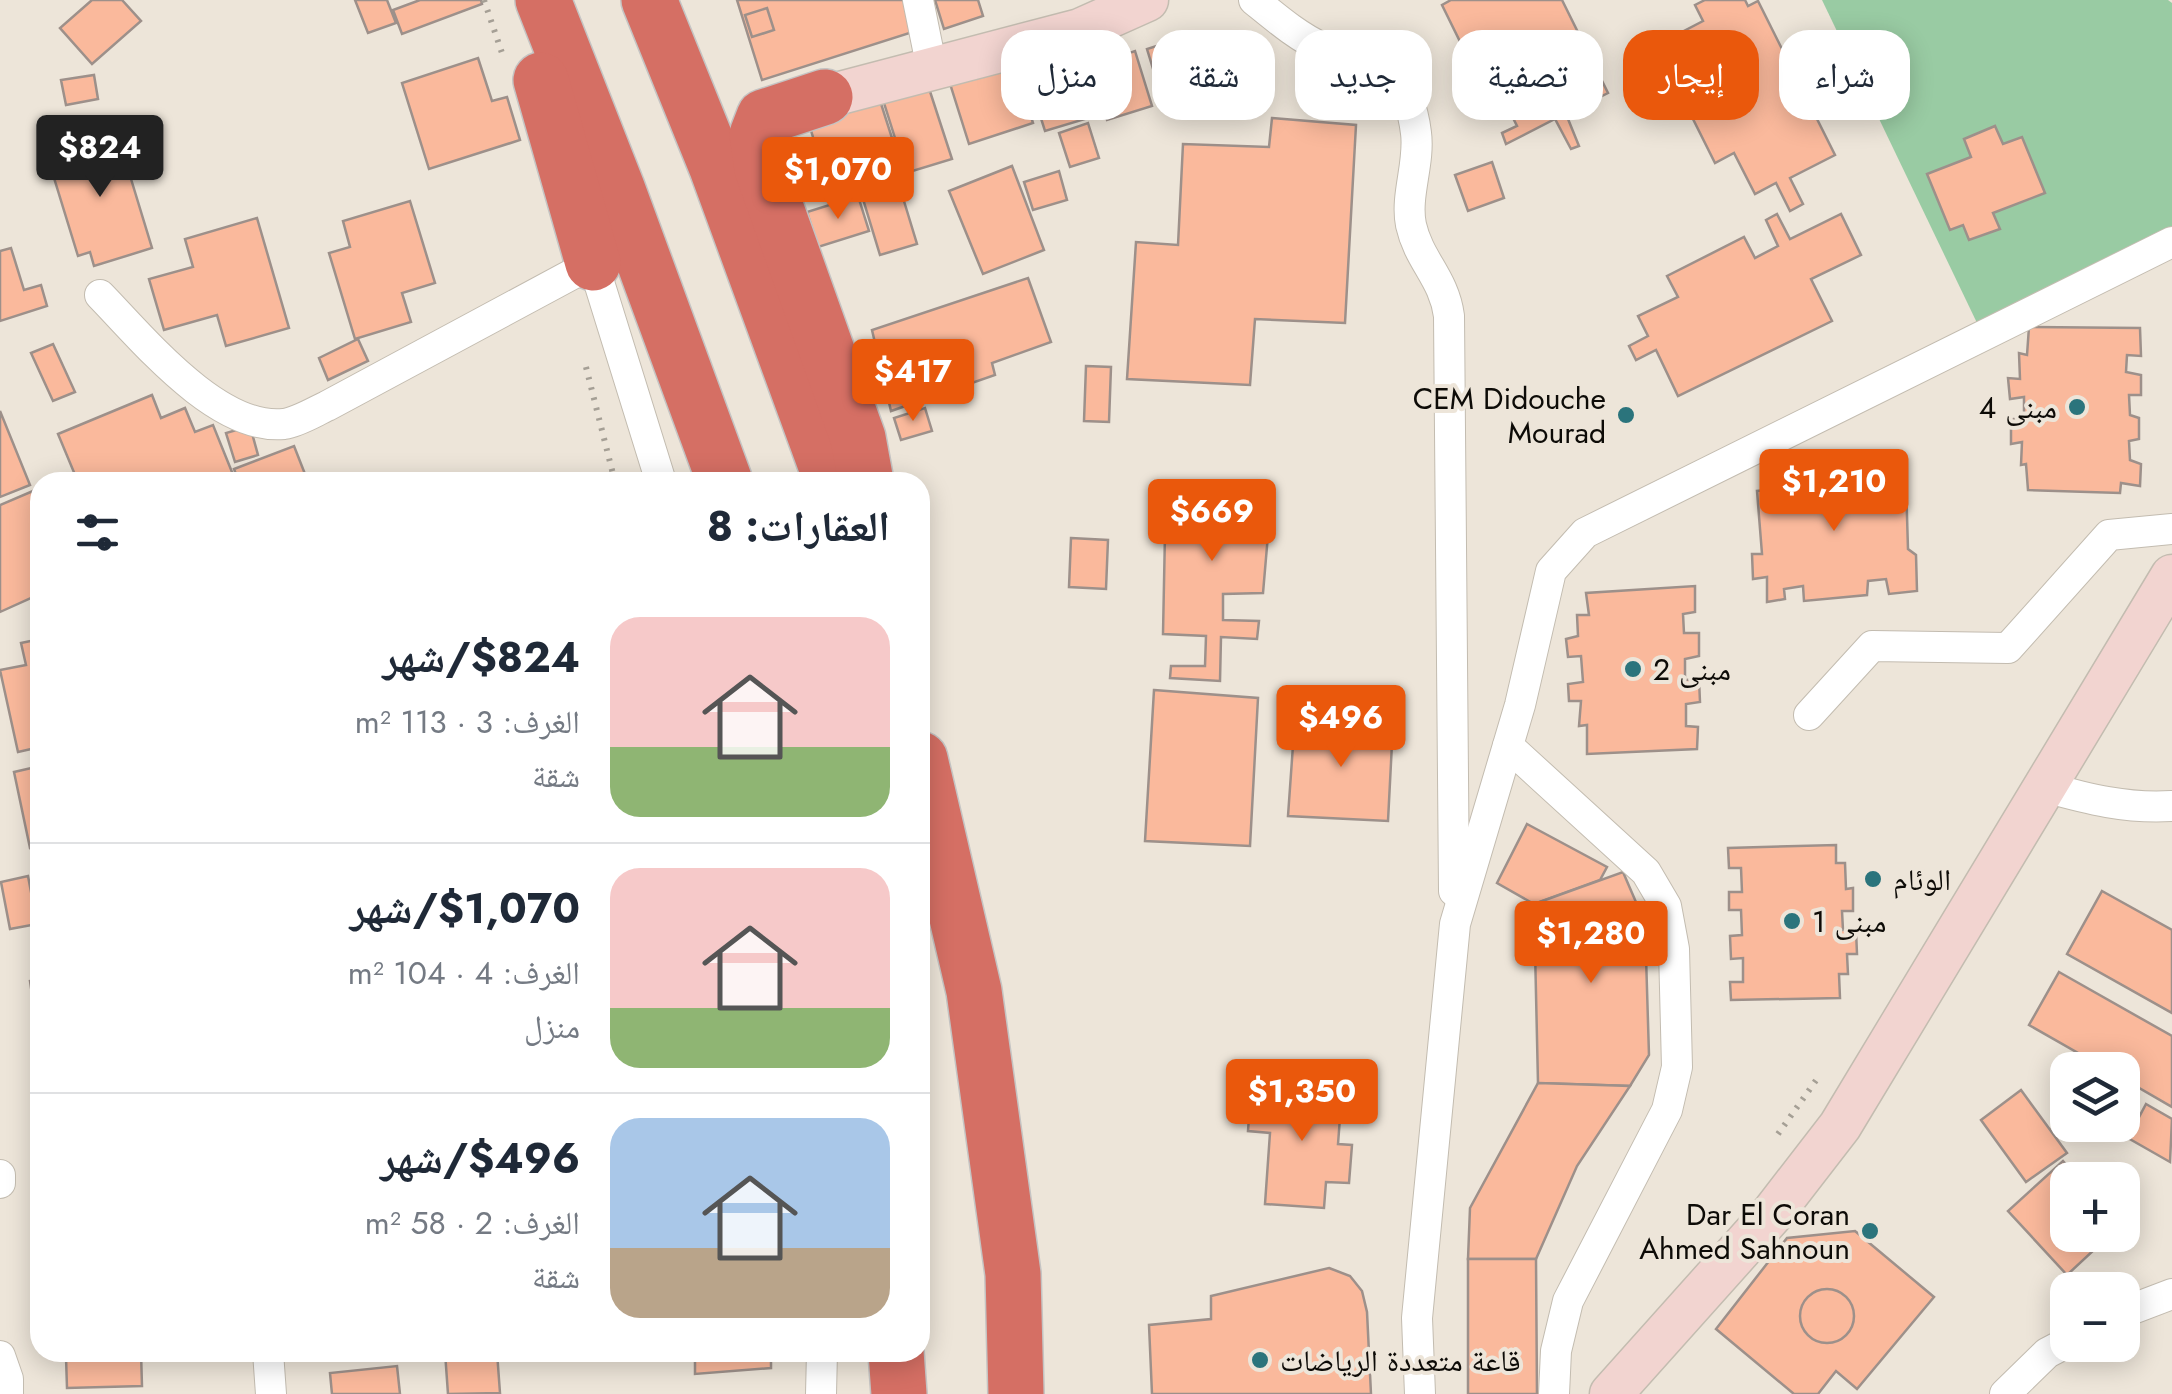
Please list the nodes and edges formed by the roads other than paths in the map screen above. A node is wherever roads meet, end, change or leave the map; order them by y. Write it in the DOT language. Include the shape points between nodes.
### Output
graph roads {
  1 [pos="519,0"];
  2 [pos="543,0"];
  3 [pos="649,0"];
  4 [pos="918,0"];
  5 [pos="1147,0"];
  6 [pos="1254,0"];
  7 [pos="932,69"];
  8 [pos="825,97"];
  9 [pos="2172,242"];
  10 [pos="593,263"];
  11 [pos="100,294"];
  12 [pos="658,472"];
  13 [pos="721,472"];
  14 [pos="828,472"];
  15 [pos="864,472"];
  16 [pos="2172,528"];
  17 [pos="2172,576"];
  18 [pos="1810,715"];
  19 [pos="1508,746"];
  20 [pos="2046,787"];
  21 [pos="930,802"];
  22 [pos="2172,806"];
  23 [pos="1454,924"];
  24 [pos="2172,1294"];
  25 [pos="2140,1306"];
  26 [pos="2050,1351"];
  27 [pos="0,1356"];
  28 [pos="269,1362"];
  29 [pos="822,1362"];
  30 [pos="896,1362"];
  31 [pos="8,1394"];
  32 [pos="272,1394"];
  33 [pos="821,1394"];
  34 [pos="898,1394"];
  35 [pos="1016,1394"];
  36 [pos="1420,1394"];
  37 [pos="1554,1394"];
  38 [pos="1611,1394"];
  39 [pos="2006,1394"];
  1 -- 10 [label="highway"];
  2 -- 13 [label="highway"];
  3 -- 14 [label="highway"];
  4 -- 7 [label="street"];
  5 -- 7 [label="street" via="1080,30"];
  6 -- 23 [label="street" via="1322,47 1365,60 1396,80 1412,105 1417,138 1410,221 1418,249 1446,294 1449,316"];
  7 -- 8 [label="street"];
  8 -- 15 [label="highway" via="764,117 757,135 762,169 858,438"];
  9 -- 19 [label="street" via="1585,533 1551,571"];
  10 -- 11 [label="street" via="286,424 248,420 210,399"];
  10 -- 12 [label="street"];
  16 -- 18 [label="street" via="2109,535 2008,648 1872,646"];
  17 -- 20 [label="street"];
  19 -- 23 [label="street"];
  19 -- 37 [label="street" via="1646,872 1666,906 1674,949 1677,1067 1667,1110 1568,1301"];
  20 -- 22 [label="street" via="2139,808"];
  20 -- 38 [label="street" via="1840,1126 1772,1214"];
  21 -- 35 [label="highway" via="974,990 1013,1274"];
  23 -- 36 [label="street" via="1418,1318"];
  24 -- 25 [label="street"];
  26 -- 39 [label="street"];
  27 -- 31 [label="street"];
  28 -- 32 [label="street"];
  29 -- 33 [label="street"];
  30 -- 34 [label="highway"];
}
